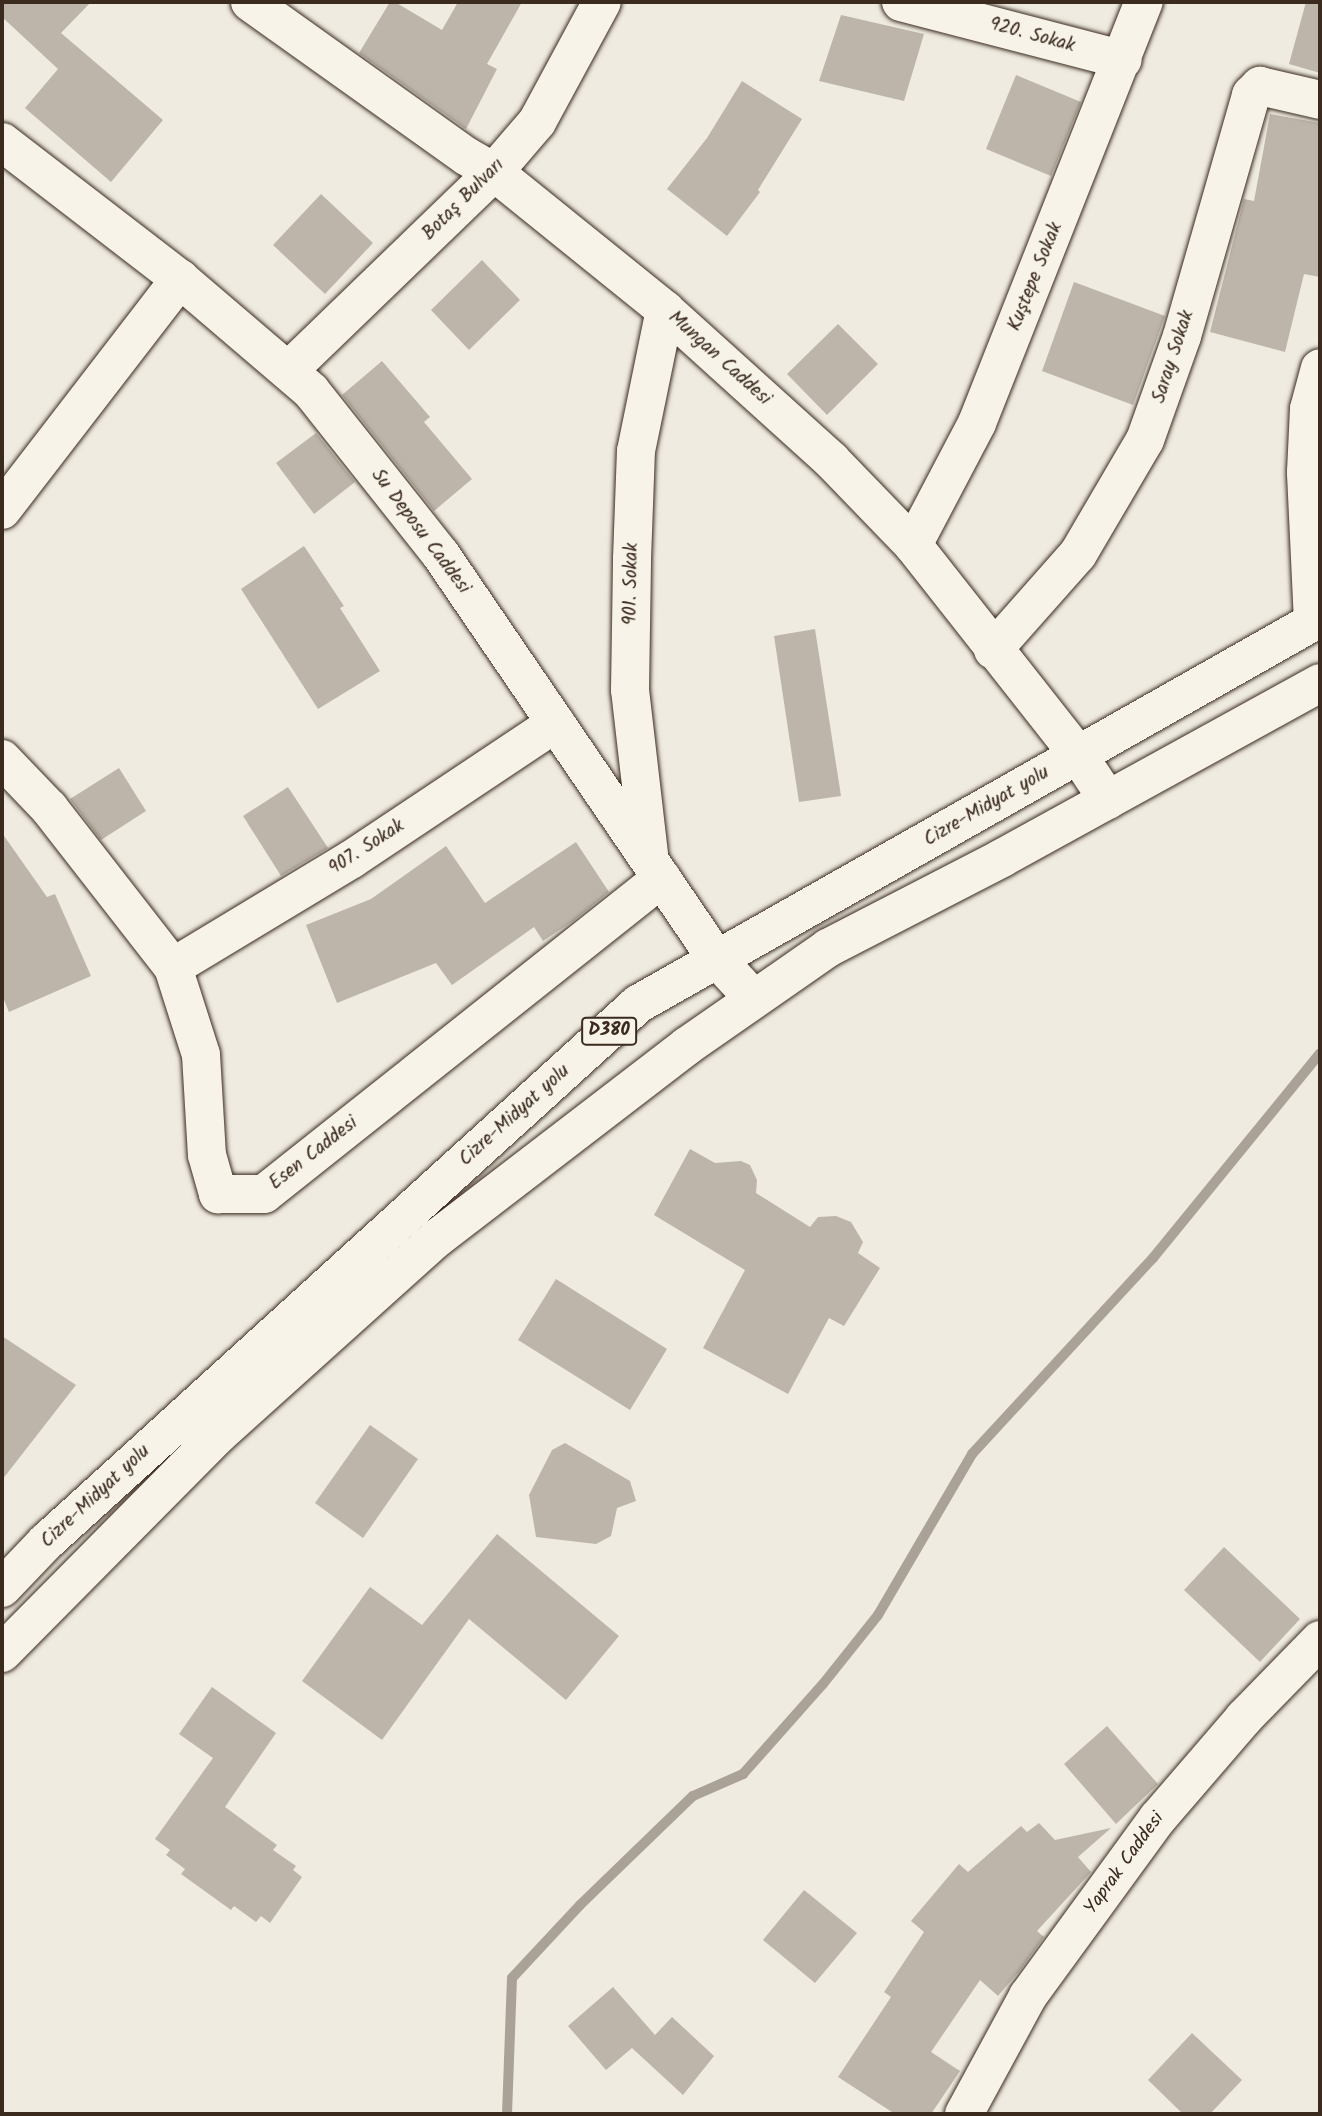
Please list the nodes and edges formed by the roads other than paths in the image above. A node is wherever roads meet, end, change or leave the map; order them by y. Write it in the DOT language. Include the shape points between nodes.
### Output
graph roads {
  1 [pos="250,2"];
  2 [pos="602,2"];
  3 [pos="901,2"];
  4 [pos="1144,2"];
  5 [pos="1123,60"];
  6 [pos="1320,100"];
  7 [pos="2,142"];
  8 [pos="494,172"];
  9 [pos="180,279"];
  10 [pos="665,310"];
  11 [pos="1320,368"];
  12 [pos="289,370"];
  13 [pos="1315,404"];
  14 [pos="14,469"];
  15 [pos="2,510"];
  16 [pos="913,545"];
  17 [pos="1316,620"];
  18 [pos="993,650"];
  19 [pos="1320,683"];
  20 [pos="556,723"];
  21 [pos="1078,755"];
  22 [pos="2,760"];
  23 [pos="1108,800"];
  24 [pos="656,869"];
  25 [pos="717,959"];
  26 [pos="173,967"];
  27 [pos="754,999"];
  28 [pos="2,1588"];
  29 [pos="2,1653"];
  30 [pos="1316,1658"];
  31 [pos="964,2114"];
  1 -- 8 [label="main road, Mungan Caddesi"];
  2 -- 8 [label="main road, Botaş Bulvarı" via="537,122"];
  3 -- 5 [label="main road, 920. Sokak"];
  4 -- 5 [label="main road, Kuştepe Sokak"];
  5 -- 16 [label="main road, Kuştepe Sokak" via="977,423"];
  6 -- 18 [label="main road, Saray Sokak" via="1259,86 1251,95 1182,336 1145,440 1078,554"];
  7 -- 9 [label="main road, Su Deposu Caddesi"];
  8 -- 10 [label="main road, Mungan Caddesi"];
  8 -- 12 [label="main road, Botaş Bulvarı"];
  9 -- 12 [label="main road, Su Deposu Caddesi"];
  9 -- 14 [label="main road"];
  10 -- 16 [label="main road, Mungan Caddesi" via="831,460"];
  10 -- 24 [label="main road, 901. Sokak" via="636,451 632,559 630,690"];
  11 -- 13 [label="main road"];
  12 -- 20 [label="main road, Su Deposu Caddesi" via="312,391 440,555"];
  13 -- 17 [label="main road" via="1307,541"];
  14 -- 15 [label="main road"];
  16 -- 18 [label="main road, Mungan Caddesi"];
  17 -- 21 [label="main road, Cizre-Midyat yolu / D380"];
  18 -- 21 [label="main road, Mungan Caddesi"];
  19 -- 23 [label="main road, Cizre-Midyat yolu"];
  20 -- 24 [label="main road, Su Deposu Caddesi"];
  20 -- 26 [label="main road, 907. Sokak" via="352,859"];
  21 -- 23 [label="main road, Mungan Caddesi"];
  21 -- 25 [label="main road, Cizre-Midyat yolu / D380"];
  22 -- 26 [label="main road, Esen Caddesi" via="49,808"];
  23 -- 27 [label="main road, Cizre-Midyat yolu" via="828,948"];
  24 -- 25 [label="main road, Su Deposu Caddesi"];
  24 -- 26 [label="main road, Esen Caddesi" via="264,1194 218,1194 206,1156 201,1055"];
  25 -- 27 [label="main road, Su Deposu Caddesi"];
  25 -- 28 [label="main road, Cizre-Midyat yolu / D380" via="638,1004 46,1542"];
  27 -- 29 [label="main road, Cizre-Midyat yolu" via="437,1238 218,1435"];
  30 -- 31 [label="main road, Yaprak Caddesi" via="1244,1718 1150,1829 1028,1996"];
}
